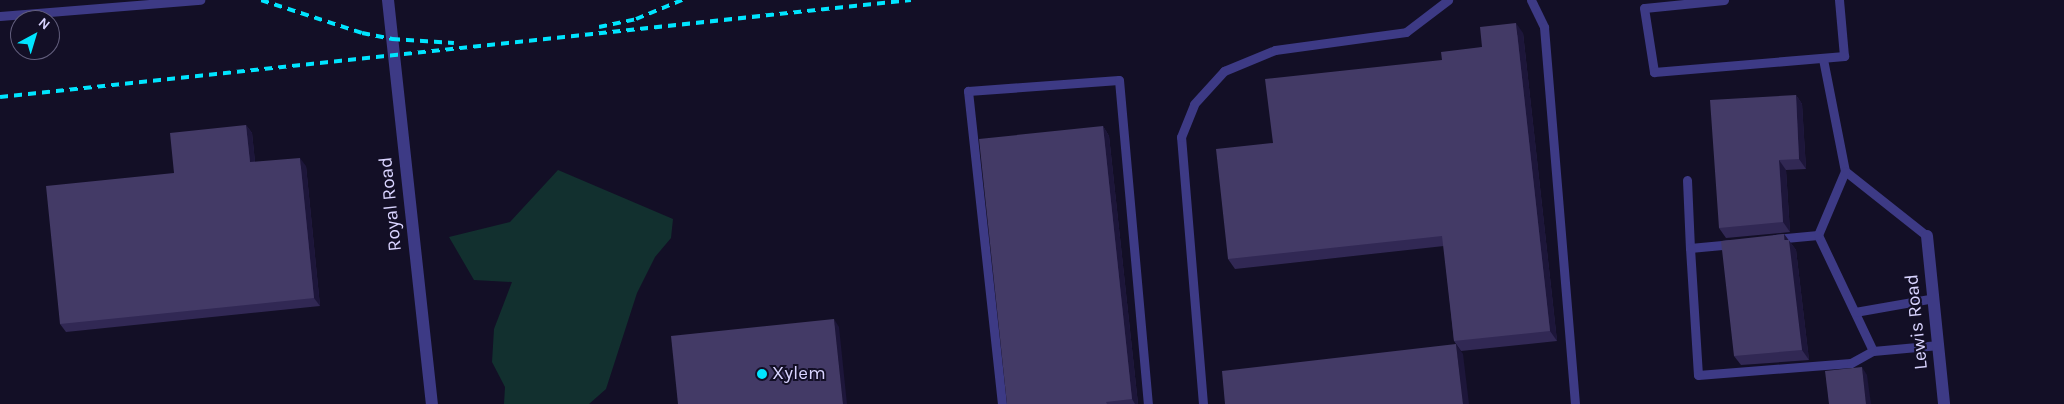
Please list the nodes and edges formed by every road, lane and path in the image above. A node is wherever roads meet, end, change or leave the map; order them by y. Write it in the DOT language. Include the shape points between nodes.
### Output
graph roads {
  1 [pos="200,0"];
  2 [pos="388,0"];
  3 [pos="1448,0"];
  4 [pos="1531,0"];
  5 [pos="1724,0"];
  6 [pos="1839,0"];
  7 [pos="0,16"];
  8 [pos="1823,58"];
  9 [pos="1845,171"];
  10 [pos="1687,180"];
  11 [pos="1818,235"];
  12 [pos="1928,236"];
  13 [pos="1769,240"];
  14 [pos="1739,243"];
  15 [pos="1690,248"];
  16 [pos="1934,298"];
  17 [pos="1855,312"];
  18 [pos="1939,345"];
  19 [pos="1873,351"];
  20 [pos="432,404"];
  21 [pos="1002,404"];
  22 [pos="1148,404"];
  23 [pos="1203,404"];
  24 [pos="1575,404"];
  25 [pos="1944,404"];
  1 -- 7 [label="lane"];
  2 -- 20 [label="street, Royal Road"];
  3 -- 23 [label="lane" via="1406,32 1275,50 1224,71 1194,104 1181,137"];
  4 -- 24 [label="lane" via="1544,27"];
  5 -- 8 [label="lane" via="1644,8 1654,72"];
  6 -- 8 [label="lane" via="1844,56"];
  8 -- 9 [label="lane"];
  9 -- 11 [label="lane"];
  9 -- 12 [label="lane"];
  10 -- 15 [label="lane"];
  11 -- 13 [label="lane"];
  11 -- 17 [label="lane"];
  12 -- 16 [label="street, Lewis Road"];
  14 -- 15 [label="lane"];
  15 -- 19 [label="lane" via="1698,375 1851,363"];
  16 -- 17 [label="lane"];
  16 -- 18 [label="street, Lewis Road"];
  17 -- 19 [label="lane"];
  18 -- 19 [label="lane"];
  18 -- 25 [label="street, Lewis Road"];
  21 -- 22 [label="lane" via="968,91 1119,80"];
}
